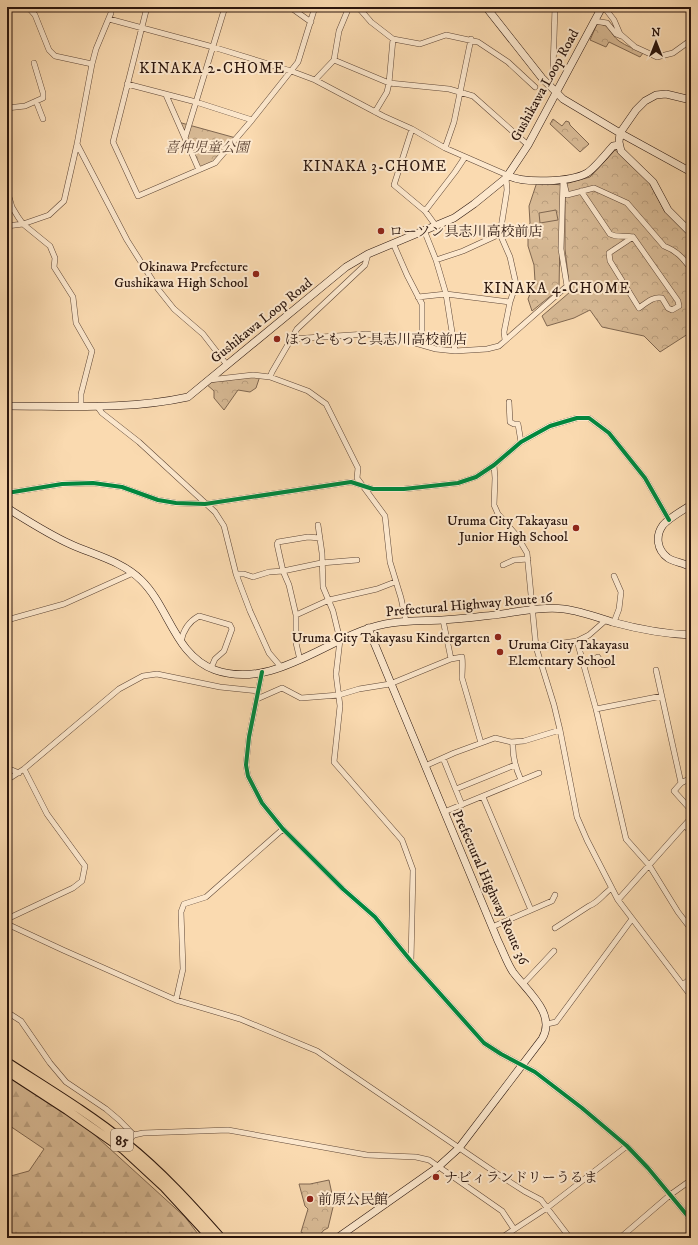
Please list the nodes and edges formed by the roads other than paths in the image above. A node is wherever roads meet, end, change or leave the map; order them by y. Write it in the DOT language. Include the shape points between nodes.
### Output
graph roads {
  1 [pos="28,7"];
  2 [pos="112,7"];
  3 [pos="147,7"];
  4 [pos="225,7"];
  5 [pos="290,7"];
  6 [pos="315,7"];
  7 [pos="349,7"];
  8 [pos="358,7"];
  9 [pos="486,7"];
  10 [pos="555,7"];
  11 [pos="603,7"];
  12 [pos="109,20"];
  13 [pos="594,21"];
  14 [pos="311,22"];
  15 [pos="142,28"];
  16 [pos="625,38"];
  17 [pos="393,39"];
  18 [pos="471,39"];
  19 [pos="691,40"];
  20 [pos="213,47"];
  21 [pos="334,60"];
  22 [pos="34,63"];
  23 [pos="92,64"];
  24 [pos="553,70"];
  25 [pos="291,71"];
  26 [pos="315,80"];
  27 [pos="389,83"];
  28 [pos="127,84"];
  29 [pos="535,87"];
  30 [pos="461,92"];
  31 [pos="556,92"];
  32 [pos="166,95"];
  33 [pos="691,100"];
  34 [pos="36,101"];
  35 [pos="196,102"];
  36 [pos="7,108"];
  37 [pos="375,112"];
  38 [pos="43,119"];
  39 [pos="252,120"];
  40 [pos="412,129"];
  41 [pos="620,133"];
  42 [pos="185,138"];
  43 [pos="77,144"];
  44 [pos="528,144"];
  45 [pos="619,144"];
  46 [pos="444,148"];
  47 [pos="465,157"];
  48 [pos="199,170"];
  49 [pos="691,172"];
  50 [pos="506,176"];
  51 [pos="563,180"];
  52 [pos="7,190"];
  53 [pos="581,191"];
  54 [pos="425,211"];
  55 [pos="23,224"];
  56 [pos="7,226"];
  57 [pos="436,226"];
  58 [pos="424,230"];
  59 [pos="691,233"];
  60 [pos="500,234"];
  61 [pos="634,237"];
  62 [pos="392,244"];
  63 [pos="368,254"];
  64 [pos="436,260"];
  65 [pos="691,269"];
  66 [pos="446,294"];
  67 [pos="418,297"];
  68 [pos="510,302"];
  69 [pos="291,339"];
  70 [pos="505,340"];
  71 [pos="422,345"];
  72 [pos="455,351"];
  73 [pos="226,365"];
  74 [pos="270,377"];
  75 [pos="208,380"];
  76 [pos="509,402"];
  77 [pos="7,406"];
  78 [pos="81,406"];
  79 [pos="98,406"];
  80 [pos="520,442"];
  81 [pos="494,465"];
  82 [pos="364,486"];
  83 [pos="7,493"];
  84 [pos="206,504"];
  85 [pos="691,505"];
  86 [pos="7,508"];
  87 [pos="669,520"];
  88 [pos="318,525"];
  89 [pos="320,538"];
  90 [pos="528,559"];
  91 [pos="357,560"];
  92 [pos="321,563"];
  93 [pos="503,565"];
  94 [pos="691,567"];
  95 [pos="283,571"];
  96 [pos="133,573"];
  97 [pos="236,574"];
  98 [pos="614,576"];
  99 [pos="395,582"];
  100 [pos="329,600"];
  101 [pos="532,610"];
  102 [pos="296,615"];
  103 [pos="7,620"];
  104 [pos="443,620"];
  105 [pos="606,620"];
  106 [pos="406,621"];
  107 [pos="614,622"];
  108 [pos="368,628"];
  109 [pos="691,635"];
  110 [pos="340,640"];
  111 [pos="577,641"];
  112 [pos="181,642"];
  113 [pos="536,647"];
  114 [pos="300,660"];
  115 [pos="450,660"];
  116 [pos="584,663"];
  117 [pos="608,664"];
  118 [pos="281,667"];
  119 [pos="211,668"];
  120 [pos="656,670"];
  121 [pos="262,672"];
  122 [pos="390,684"];
  123 [pos="258,691"];
  124 [pos="339,695"];
  125 [pos="662,696"];
  126 [pos="256,699"];
  127 [pos="596,709"];
  128 [pos="560,730"];
  129 [pos="512,742"];
  130 [pos="481,743"];
  131 [pos="443,758"];
  132 [pos="515,765"];
  133 [pos="425,766"];
  134 [pos="7,768"];
  135 [pos="22,771"];
  136 [pos="539,773"];
  137 [pos="691,778"];
  138 [pos="7,780"];
  139 [pos="521,780"];
  140 [pos="681,783"];
  141 [pos="456,789"];
  142 [pos="483,797"];
  143 [pos="462,805"];
  144 [pos="691,810"];
  145 [pos="444,812"];
  146 [pos="691,818"];
  147 [pos="685,825"];
  148 [pos="283,829"];
  149 [pos="691,833"];
  150 [pos="649,865"];
  151 [pos="612,888"];
  152 [pos="555,895"];
  153 [pos="618,900"];
  154 [pos="531,910"];
  155 [pos="7,919"];
  156 [pos="632,919"];
  157 [pos="7,924"];
  158 [pos="492,927"];
  159 [pos="555,928"];
  160 [pos="691,928"];
  161 [pos="554,951"];
  162 [pos="411,961"];
  163 [pos="691,978"];
  164 [pos="523,984"];
  165 [pos="683,984"];
  166 [pos="691,996"];
  167 [pos="176,1000"];
  168 [pos="7,1012"];
  169 [pos="547,1024"];
  170 [pos="7,1062"];
  171 [pos="522,1065"];
  172 [pos="7,1071"];
  173 [pos="134,1135"];
  174 [pos="126,1143"];
  175 [pos="627,1146"];
  176 [pos="458,1148"];
  177 [pos="438,1167"];
  178 [pos="691,1180"];
  179 [pos="670,1195"];
  180 [pos="547,1208"];
  181 [pos="691,1220"];
  182 [pos="514,1229"];
  183 [pos="211,1238"];
  184 [pos="221,1238"];
  185 [pos="337,1238"];
  186 [pos="501,1238"];
  187 [pos="570,1238"];
  188 [pos="620,1238"];
  1 -- 23 [label="street" via="35,15 49,50 55,56"];
  2 -- 12 [label="street"];
  3 -- 15 [label="street"];
  4 -- 20 [label="street"];
  5 -- 14 [label="street"];
  6 -- 14 [label="street"];
  7 -- 21 [label="street" via="339,31"];
  8 -- 17 [label="street" via="371,22"];
  9 -- 31 [label="main road"];
  10 -- 24 [label="street"];
  11 -- 13 [label="main road, Gushikawa Loop Road"];
  11 -- 16 [label="street"];
  12 -- 15 [label="street"];
  12 -- 23 [label="street"];
  13 -- 16 [label="street" via="607,23 616,34"];
  13 -- 31 [label="main road, Gushikawa Loop Road"];
  14 -- 25 [label="street" via="298,62"];
  15 -- 20 [label="street"];
  15 -- 28 [label="street"];
  16 -- 19 [label="street" via="635,47 657,57 673,53"];
  17 -- 18 [label="street" via="420,44 446,35"];
  17 -- 27 [label="street"];
  18 -- 29 [label="street" via="508,62"];
  18 -- 30 [label="street"];
  20 -- 25 [label="street"];
  20 -- 35 [label="street"];
  21 -- 26 [label="street"];
  21 -- 27 [label="street"];
  22 -- 34 [label="street" via="43,93 43,98"];
  23 -- 43 [label="street"];
  25 -- 26 [label="street"];
  25 -- 39 [label="street"];
  26 -- 37 [label="street"];
  27 -- 30 [label="street"];
  27 -- 37 [label="street" via="387,92"];
  28 -- 32 [label="street"];
  28 -- 48 [label="street" via="113,142 138,196"];
  30 -- 44 [label="street" via="473,96"];
  30 -- 46 [label="street" via="454,122"];
  31 -- 41 [label="main road"];
  31 -- 44 [label="main road, Gushikawa Loop Road"];
  32 -- 35 [label="street"];
  32 -- 42 [label="street"];
  33 -- 41 [label="main road" via="666,94 656,95 636,110"];
  34 -- 36 [label="street" via="24,106"];
  34 -- 38 [label="street"];
  35 -- 39 [label="street"];
  35 -- 42 [label="street"];
  37 -- 40 [label="street"];
  39 -- 48 [label="street" via="216,162"];
  40 -- 46 [label="street"];
  40 -- 54 [label="street" via="394,185"];
  41 -- 45 [label="main road"];
  41 -- 49 [label="main road"];
  42 -- 48 [label="street"];
  43 -- 55 [label="street" via="64,201 49,215"];
  43 -- 73 [label="street" via="127,240 158,289 174,309 203,334"];
  44 -- 50 [label="main road, Gushikawa Loop Road"];
  45 -- 51 [label="main road" via="613,146 588,173"];
  45 -- 59 [label="main road" via="621,151 652,182 668,210"];
  46 -- 47 [label="street"];
  47 -- 50 [label="street"];
  47 -- 54 [label="street"];
  50 -- 51 [label="main road" via="538,181"];
  50 -- 57 [label="main road, Gushikawa Loop Road" via="464,212"];
  50 -- 60 [label="street" via="507,190"];
  51 -- 53 [label="street" via="567,194"];
  51 -- 70 [label="street" via="561,249 567,286"];
  52 -- 55 [label="street" via="12,207"];
  53 -- 61 [label="street" via="610,234 615,237"];
  53 -- 65 [label="street" via="594,188 627,203 664,246 681,255"];
  54 -- 57 [label="street"];
  55 -- 56 [label="street"];
  55 -- 78 [label="street" via="50,246 55,258 54,267 73,297 76,323 92,350 81,394"];
  57 -- 58 [label="main road, Gushikawa Loop Road"];
  58 -- 62 [label="main road, Gushikawa Loop Road"];
  58 -- 64 [label="street"];
  60 -- 64 [label="street"];
  60 -- 68 [label="street" via="510,257 516,284"];
  61 -- 61 [label="street" via="678,302 677,308 668,308 659,297 639,308 610,261 609,253"];
  62 -- 63 [label="main road, Gushikawa Loop Road"];
  62 -- 67 [label="street"];
  63 -- 69 [label="street" via="365,265 297,329"];
  63 -- 73 [label="main road, Gushikawa Loop Road" via="346,267"];
  64 -- 66 [label="street"];
  66 -- 67 [label="street"];
  66 -- 68 [label="street"];
  66 -- 72 [label="street"];
  67 -- 71 [label="street" via="422,304"];
  68 -- 70 [label="street" via="504,332"];
  69 -- 71 [label="street" via="366,334"];
  69 -- 74 [label="street"];
  70 -- 72 [label="street" via="499,346 487,349"];
  71 -- 72 [label="street"];
  73 -- 75 [label="main road, Gushikawa Loop Road"];
  74 -- 75 [label="street" via="252,375"];
  74 -- 82 [label="street" via="308,391 326,404 358,468 357,478"];
  75 -- 79 [label="main road, Gushikawa Loop Road" via="188,397"];
  76 -- 80 [label="street" via="510,422 518,424"];
  77 -- 78 [label="main road, Gushikawa Loop Road"];
  78 -- 79 [label="main road, Gushikawa Loop Road"];
  79 -- 84 [label="street" via="102,413 139,442"];
  80 -- 81 [label="street"];
  80 -- 87 [label="street" via="550,426 577,418 590,418 609,433 645,478"];
  81 -- 82 [label="street" via="476,477 458,482 404,489 373,489"];
  81 -- 90 [label="street" via="494,505 498,514 517,536"];
  82 -- 84 [label="street" via="351,482"];
  82 -- 99 [label="street" via="385,516 388,550"];
  83 -- 84 [label="street" via="62,484 93,483 122,487 158,500"];
  84 -- 97 [label="street" via="224,526"];
  85 -- 87 [label="main road"];
  86 -- 96 [label="main road, Prefectural Highway Route 16" via="71,545"];
  87 -- 94 [label="main road" via="659,531 659,546 669,559"];
  88 -- 89 [label="street"];
  89 -- 92 [label="street"];
  89 -- 95 [label="street" via="308,537 278,542"];
  90 -- 93 [label="street" via="514,560"];
  90 -- 101 [label="street"];
  91 -- 92 [label="street"];
  92 -- 95 [label="street"];
  92 -- 100 [label="street" via="323,587"];
  95 -- 97 [label="street" via="253,577"];
  95 -- 102 [label="street"];
  96 -- 103 [label="street" via="64,604"];
  96 -- 112 [label="main road, Prefectural Highway Route 16" via="150,590"];
  97 -- 118 [label="street" via="269,653"];
  98 -- 107 [label="street" via="621,592"];
  99 -- 100 [label="street" via="378,589"];
  99 -- 106 [label="street"];
  100 -- 102 [label="street"];
  100 -- 110 [label="street"];
  101 -- 104 [label="main road, Prefectural Highway Route 16"];
  101 -- 105 [label="main road, Prefectural Highway Route 16" via="564,609"];
  101 -- 113 [label="street"];
  102 -- 114 [label="street" via="296,643"];
  104 -- 106 [label="main road, Prefectural Highway Route 16"];
  104 -- 115 [label="street"];
  105 -- 107 [label="main road, Prefectural Highway Route 16"];
  105 -- 111 [label="street"];
  106 -- 108 [label="main road, Prefectural Highway Route 16"];
  107 -- 109 [label="main road, Prefectural Highway Route 16" via="663,633"];
  108 -- 110 [label="main road, Prefectural Highway Route 16"];
  108 -- 122 [label="main road, Prefectural Highway Route 36"];
  110 -- 114 [label="main road, Prefectural Highway Route 16"];
  110 -- 124 [label="street" via="336,674"];
  111 -- 113 [label="street"];
  111 -- 116 [label="street"];
  112 -- 119 [label="main road, Prefectural Highway Route 16" via="191,656"];
  112 -- 119 [label="street" via="191,620 199,616 230,625 232,629 224,651 215,659"];
  113 -- 128 [label="street"];
  114 -- 118 [label="main road, Prefectural Highway Route 16"];
  115 -- 122 [label="street"];
  115 -- 130 [label="street" via="462,657 462,678"];
  116 -- 117 [label="street" via="598,658 602,665"];
  116 -- 127 [label="street"];
  118 -- 121 [label="main road, Prefectural Highway Route 16"];
  119 -- 121 [label="main road, Prefectural Highway Route 16" via="236,674"];
  120 -- 125 [label="street"];
  121 -- 123 [label="street"];
  122 -- 124 [label="street"];
  122 -- 133 [label="main road, Prefectural Highway Route 36"];
  123 -- 126 [label="street"];
  123 -- 135 [label="street" via="220,687 157,674 143,676 119,689"];
  124 -- 126 [label="street" via="301,698 282,688"];
  124 -- 162 [label="street" via="334,762 402,840 413,870"];
  125 -- 127 [label="street"];
  125 -- 140 [label="street"];
  126 -- 148 [label="street" via="249,737 246,766 248,776 262,803"];
  127 -- 150 [label="street" via="626,839"];
  128 -- 129 [label="street"];
  128 -- 151 [label="street" via="577,817"];
  129 -- 130 [label="street" via="495,738"];
  129 -- 132 [label="street"];
  130 -- 131 [label="street"];
  131 -- 133 [label="street"];
  131 -- 141 [label="street"];
  132 -- 139 [label="street"];
  132 -- 141 [label="street"];
  133 -- 145 [label="main road, Prefectural Highway Route 36"];
  134 -- 135 [label="street"];
  135 -- 138 [label="street"];
  135 -- 155 [label="street" via="47,814 85,866 82,881 73,888"];
  136 -- 139 [label="street"];
  137 -- 140 [label="street"];
  139 -- 142 [label="street"];
  140 -- 144 [label="street" via="674,791"];
  141 -- 143 [label="street"];
  142 -- 143 [label="street"];
  142 -- 154 [label="street"];
  143 -- 145 [label="street"];
  145 -- 158 [label="main road, Prefectural Highway Route 36"];
  146 -- 147 [label="street"];
  147 -- 149 [label="street"];
  147 -- 150 [label="street"];
  148 -- 162 [label="street" via="375,917"];
  148 -- 167 [label="street" via="206,897 184,904 181,912 183,969"];
  150 -- 153 [label="street"];
  150 -- 160 [label="street"];
  151 -- 153 [label="street"];
  151 -- 159 [label="street" via="594,905"];
  152 -- 154 [label="street" via="552,901"];
  153 -- 156 [label="street"];
  154 -- 158 [label="street"];
  156 -- 165 [label="street"];
  156 -- 169 [label="street" via="556,1022"];
  157 -- 167 [label="street"];
  158 -- 164 [label="main road, Prefectural Highway Route 36" via="512,971"];
  161 -- 164 [label="street"];
  162 -- 171 [label="street" via="484,1043"];
  163 -- 165 [label="street"];
  164 -- 169 [label="main road, Prefectural Highway Route 36" via="543,1010"];
  165 -- 166 [label="street"];
  167 -- 176 [label="street" via="240,1019 317,1051"];
  168 -- 173 [label="street" via="21,1021 66,1082 106,1109"];
  169 -- 171 [label="main road" via="542,1039"];
  170 -- 174 [label="main road, 85"];
  171 -- 175 [label="street" via="563,1093"];
  171 -- 176 [label="main road"];
  172 -- 183 [label="main road, 85" via="124,1150 164,1187"];
  173 -- 174 [label="street"];
  173 -- 177 [label="street" via="228,1130 367,1155 416,1157 429,1160"];
  174 -- 184 [label="main road, 85" via="169,1181"];
  175 -- 179 [label="street"];
  175 -- 180 [label="street"];
  176 -- 177 [label="main road"];
  176 -- 180 [label="street" via="541,1200"];
  177 -- 182 [label="street" via="502,1211"];
  177 -- 185 [label="main road"];
  178 -- 179 [label="street"];
  179 -- 181 [label="street"];
  179 -- 188 [label="street"];
  180 -- 182 [label="street"];
  180 -- 187 [label="street"];
  182 -- 186 [label="street"];
}
